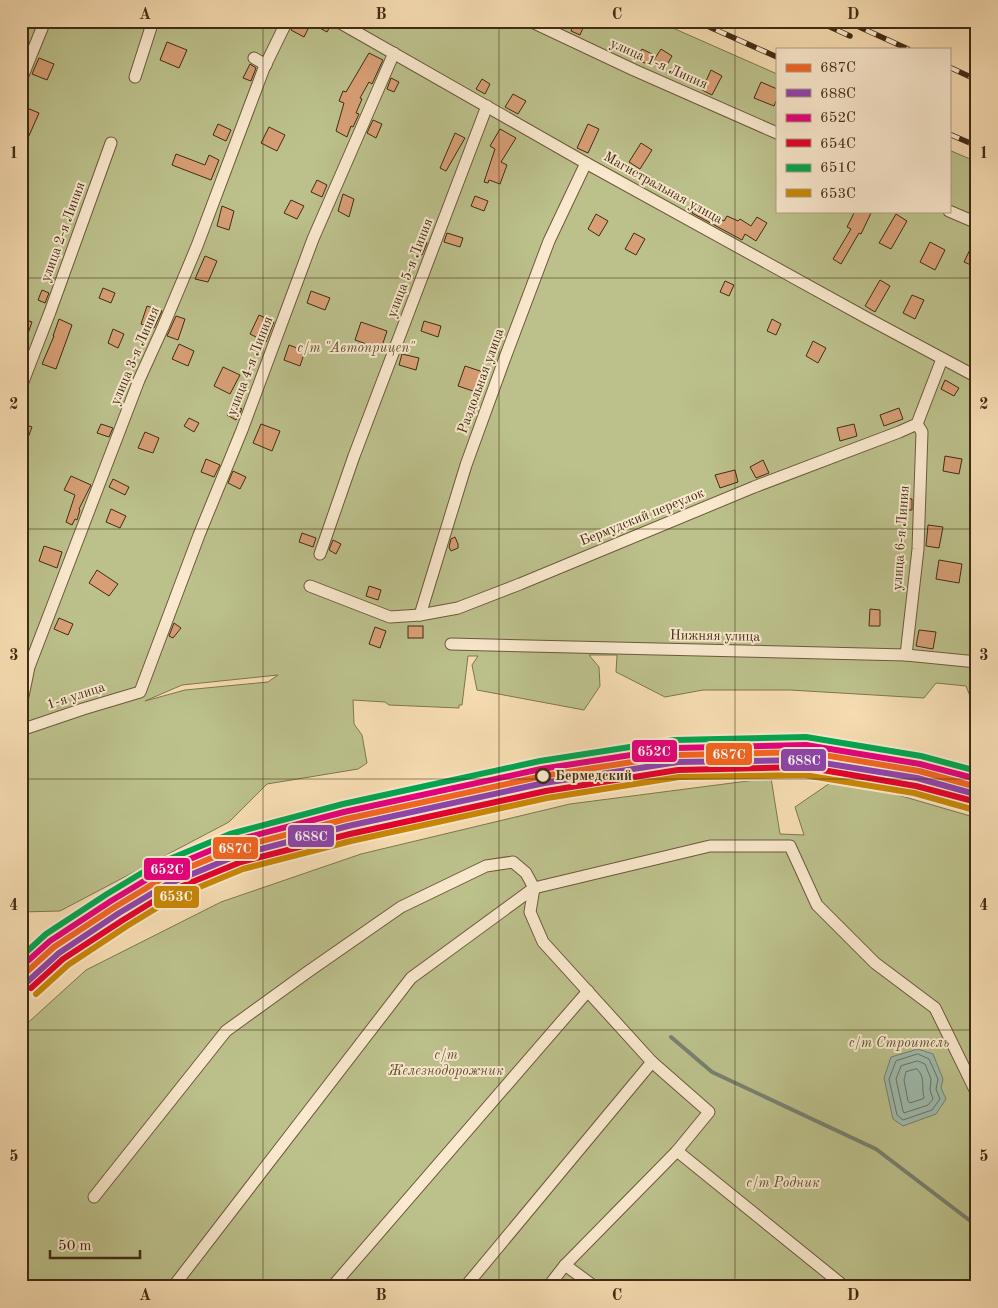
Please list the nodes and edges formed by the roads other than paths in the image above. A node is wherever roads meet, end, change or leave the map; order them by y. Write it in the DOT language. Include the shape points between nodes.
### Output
graph roads {
  1 [pos="44,21"];
  2 [pos="153,21"];
  3 [pos="287,21"];
  4 [pos="337,21"];
  5 [pos="530,21"];
  6 [pos="394,54"];
  7 [pos="254,58"];
  8 [pos="266,65"];
  9 [pos="135,77"];
  10 [pos="21,80"];
  11 [pos="487,106"];
  12 [pos="776,133"];
  13 [pos="111,143"];
  14 [pos="586,163"];
  15 [pos="950,211"];
  16 [pos="977,223"];
  17 [pos="942,359"];
  18 [pos="977,377"];
  19 [pos="21,387"];
  20 [pos="917,424"];
  21 [pos="320,554"];
  22 [pos="310,586"];
  23 [pos="420,615"];
  24 [pos="451,644"];
  25 [pos="906,655"];
  26 [pos="977,662"];
  27 [pos="140,692"];
  28 [pos="21,706"];
  29 [pos="21,730"];
  30 [pos="534,888"];
  31 [pos="588,991"];
  32 [pos="652,1062"];
  33 [pos="977,1094"];
  34 [pos="677,1150"];
  35 [pos="94,1197"];
  36 [pos="564,1265"];
  37 [pos="173,1287"];
  38 [pos="332,1287"];
  39 [pos="465,1287"];
  40 [pos="548,1287"];
  41 [pos="595,1287"];
  42 [pos="846,1287"];
  1 -- 10 [label="street"];
  2 -- 9 [label="street"];
  3 -- 8 [label="street, улица 3-я Линия"];
  4 -- 6 [label="street, Магистральная улица"];
  5 -- 12 [label="street, улица 1-я Линия"];
  6 -- 11 [label="street, Магистральная улица"];
  6 -- 27 [label="street, улица 4-я Линия" via="313,239"];
  7 -- 8 [label="street"];
  8 -- 28 [label="street, улица 3-я Линия" via="193,255 139,380 29,667"];
  11 -- 14 [label="street, Магистральная улица"];
  11 -- 21 [label="street, улица 5-я Линия"];
  13 -- 19 [label="street, улица 2-я Линия"];
  14 -- 17 [label="street, Магистральная улица"];
  14 -- 23 [label="street, Раздольная улица" via="549,241 506,355 466,464"];
  15 -- 16 [label="street"];
  17 -- 18 [label="street, Магистральная улица"];
  17 -- 20 [label="street"];
  20 -- 23 [label="street, Бермудский переулок" via="458,608"];
  20 -- 25 [label="street, улица 6-я Линия" via="922,432 918,549"];
  22 -- 23 [label="street, Бермудский переулок" via="390,617"];
  24 -- 25 [label="street, Нижняя улица"];
  25 -- 26 [label="street, Нижняя улица"];
  27 -- 29 [label="street, 1-я улица"];
  30 -- 31 [label="street" via="530,912 543,942"];
  30 -- 33 [label="street" via="710,846 790,846 817,905 875,963 935,1008"];
  30 -- 35 [label="street" via="526,873 513,862 486,866 401,907 308,971 226,1031"];
  30 -- 37 [label="street" via="411,978"];
  31 -- 32 [label="street"];
  31 -- 38 [label="street"];
  32 -- 34 [label="street" via="710,1112"];
  32 -- 39 [label="street"];
  34 -- 36 [label="street"];
  34 -- 42 [label="street"];
  36 -- 40 [label="street"];
  36 -- 41 [label="street"];
}
